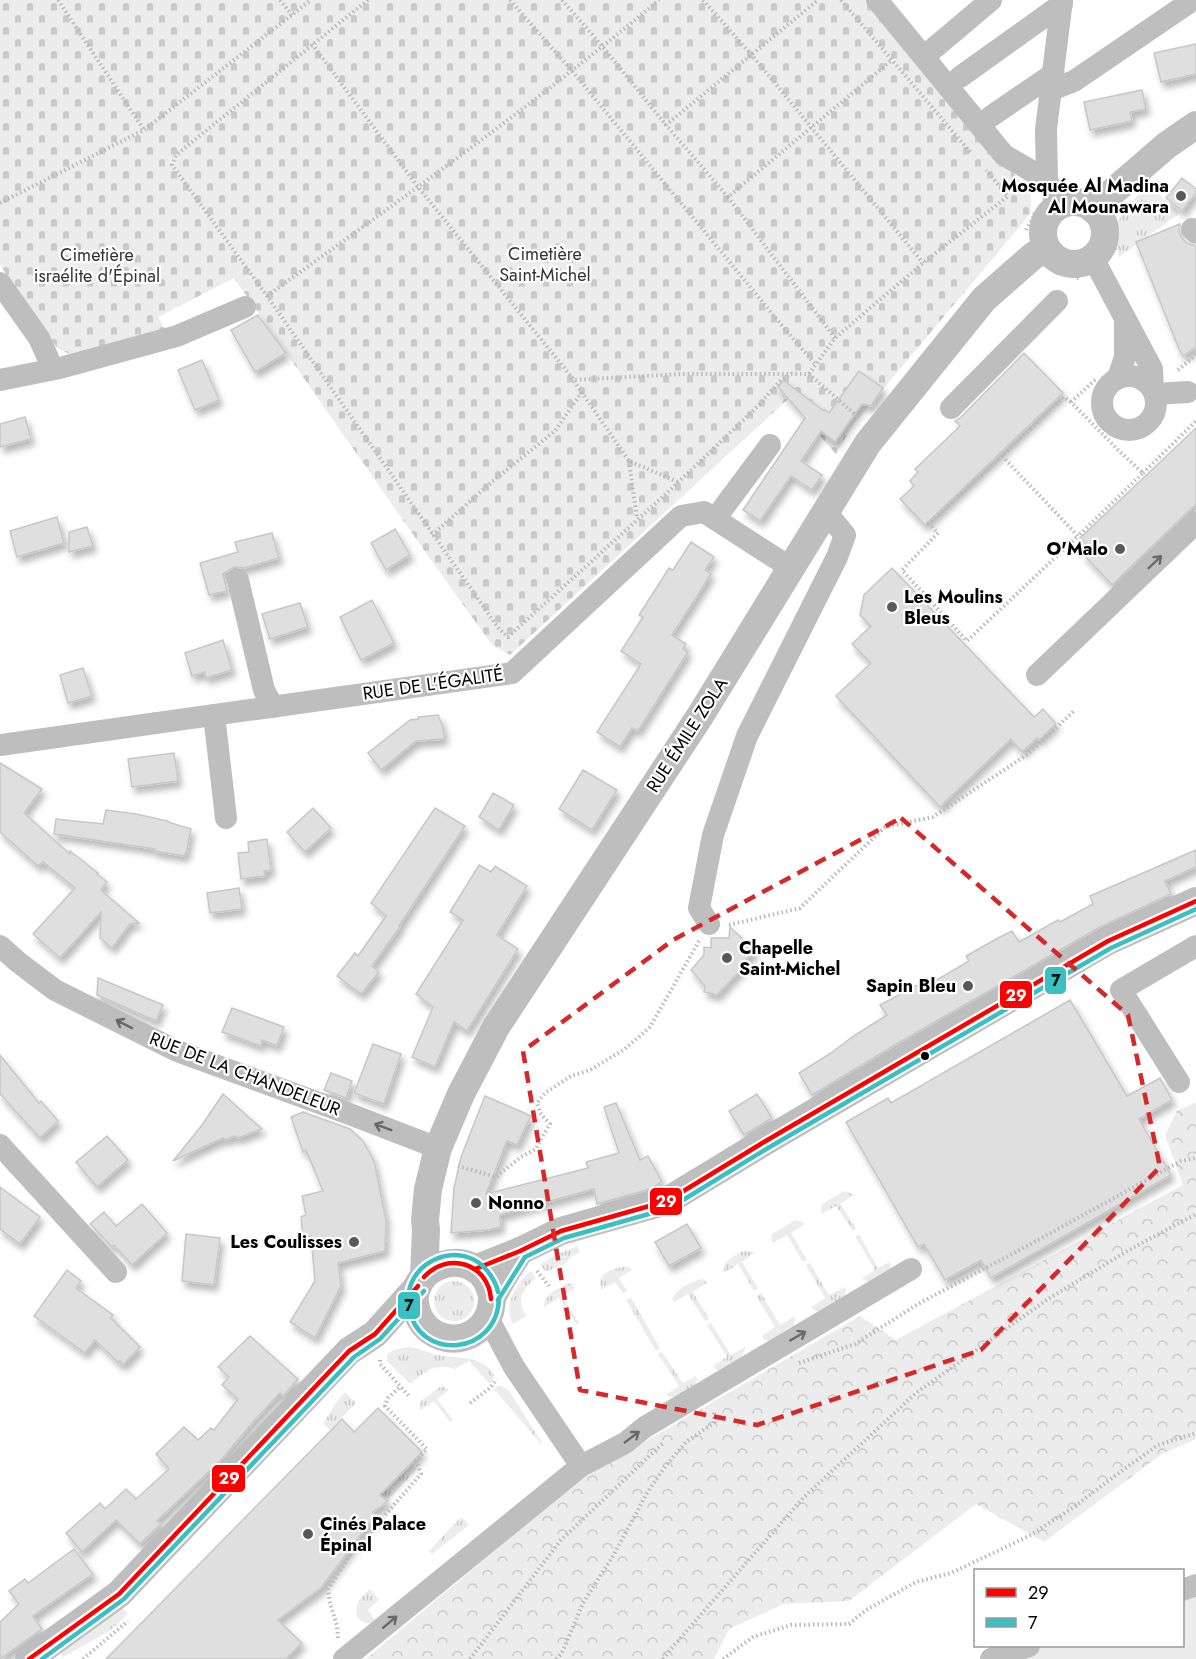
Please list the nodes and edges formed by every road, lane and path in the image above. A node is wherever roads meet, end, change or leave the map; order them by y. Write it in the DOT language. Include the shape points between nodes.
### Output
graph roads {
  1 [pos="58,0"];
  2 [pos="280,0"];
  3 [pos="311,0"];
  4 [pos="368,0"];
  5 [pos="510,0"];
  6 [pos="562,0"];
  7 [pos="659,0"];
  8 [pos="703,0"];
  9 [pos="818,0"];
  10 [pos="841,0"];
  11 [pos="877,0"];
  12 [pos="991,0"];
  13 [pos="1193,0"];
  14 [pos="1062,2"];
  15 [pos="292,15"];
  16 [pos="312,44"];
  17 [pos="603,47"];
  18 [pos="933,49"];
  19 [pos="751,54"];
  20 [pos="892,60"];
  21 [pos="572,71"];
  22 [pos="960,76"];
  23 [pos="1052,82"];
  24 [pos="990,117"];
  25 [pos="666,125"];
  26 [pos="1196,125"];
  27 [pos="810,128"];
  28 [pos="144,130"];
  29 [pos="977,160"];
  30 [pos="985,169"];
  31 [pos="1047,180"];
  32 [pos="418,187"];
  33 [pos="728,197"];
  34 [pos="0,203"];
  35 [pos="1058,207"];
  36 [pos="1093,209"];
  37 [pos="1046,248"];
  38 [pos="1093,258"];
  39 [pos="922,263"];
  40 [pos="0,283"];
  41 [pos="267,296"];
  42 [pos="1057,301"];
  43 [pos="245,307"];
  44 [pos="1125,320"];
  45 [pos="835,338"];
  46 [pos="816,364"];
  47 [pos="53,369"];
  48 [pos="791,374"];
  49 [pos="809,374"];
  50 [pos="1118,378"];
  51 [pos="0,380"];
  52 [pos="574,380"];
  53 [pos="1154,391"];
  54 [pos="582,392"];
  55 [pos="1188,392"];
  56 [pos="1071,402"];
  57 [pos="951,408"];
  58 [pos="859,417"];
  59 [pos="1196,421"];
  60 [pos="770,445"];
  61 [pos="1122,454"];
  62 [pos="1002,456"];
  63 [pos="629,461"];
  64 [pos="1143,473"];
  65 [pos="678,482"];
  66 [pos="826,512"];
  67 [pos="716,519"];
  68 [pos="637,520"];
  69 [pos="1196,523"];
  70 [pos="432,535"];
  71 [pos="1078,536"];
  72 [pos="791,568"];
  73 [pos="238,580"];
  74 [pos="1037,675"];
  75 [pos="273,706"];
  76 [pos="1074,711"];
  77 [pos="214,715"];
  78 [pos="0,745"];
  79 [pos="226,818"];
  80 [pos="1196,901"];
  81 [pos="709,924"];
  82 [pos="0,946"];
  83 [pos="1196,946"];
  84 [pos="1179,1082"];
  85 [pos="0,1145"];
  86 [pos="448,1157"];
  87 [pos="1196,1158"];
  88 [pos="1196,1214"];
  89 [pos="426,1230"];
  90 [pos="527,1258"];
  91 [pos="465,1265"];
  92 [pos="911,1269"];
  93 [pos="116,1272"];
  94 [pos="422,1281"];
  95 [pos="549,1286"];
  96 [pos="482,1317"];
  97 [pos="426,1327"];
  98 [pos="376,1349"];
  99 [pos="799,1363"];
  100 [pos="507,1372"];
  101 [pos="401,1386"];
  102 [pos="708,1389"];
  103 [pos="410,1397"];
  104 [pos="470,1403"];
  105 [pos="1196,1433"];
  106 [pos="668,1438"];
  107 [pos="581,1466"];
  108 [pos="135,1615"];
  109 [pos="1026,1647"];
  110 [pos="341,1650"];
  111 [pos="29,1659"];
  112 [pos="83,1659"];
  113 [pos="470,1659"];
  114 [pos="556,1659"];
  115 [pos="663,1659"];
  116 [pos="723,1659"];
  117 [pos="991,1659"];
  1 -- 28 [label="path"];
  2 -- 15 [label="path"];
  3 -- 15 [label="path"];
  4 -- 16 [label="path"];
  5 -- 21 [label="path"];
  6 -- 17 [label="path"];
  7 -- 17 [label="path"];
  8 -- 19 [label="path"];
  9 -- 19 [label="path"];
  10 -- 20 [label="path"];
  11 -- 31 [label="street" via="1004,155"];
  12 -- 18 [label="street"];
  13 -- 23 [label="street" via="1074,81"];
  14 -- 22 [label="street"];
  14 -- 23 [label="street"];
  15 -- 28 [label="path"];
  16 -- 32 [label="path"];
  16 -- 41 [label="path" via="176,155 172,165"];
  17 -- 21 [label="path"];
  17 -- 25 [label="path"];
  19 -- 25 [label="path"];
  19 -- 27 [label="path"];
  20 -- 27 [label="path"];
  20 -- 29 [label="path"];
  21 -- 32 [label="path"];
  21 -- 46 [label="path"];
  23 -- 24 [label="street"];
  23 -- 31 [label="street" via="1046,129"];
  25 -- 33 [label="path"];
  26 -- 36 [label="main road"];
  27 -- 33 [label="path"];
  27 -- 39 [label="path"];
  28 -- 34 [label="path"];
  30 -- 39 [label="path" via="1008,196"];
  31 -- 35 [label="street"];
  32 -- 41 [label="path"];
  32 -- 52 [label="path"];
  33 -- 45 [label="path"];
  35 -- 36 [label="main road" via="1076,203"];
  35 -- 37 [label="main road" via="1051,212 1043,230"];
  36 -- 38 [label="main road" via="1105,234"];
  37 -- 38 [label="main road" via="1062,262 1083,263"];
  37 -- 66 [label="main road, RUE ÉMILE ZOLA" via="984,299 868,443"];
  38 -- 44 [label="street"];
  39 -- 45 [label="path"];
  40 -- 47 [label="street" via="39,338"];
  41 -- 70 [label="path"];
  42 -- 57 [label="street"];
  43 -- 47 [label="street" via="177,336"];
  44 -- 50 [label="street" via="1125,357"];
  44 -- 53 [label="street" via="1152,369"];
  45 -- 46 [label="path"];
  46 -- 49 [label="path"];
  47 -- 51 [label="street"];
  48 -- 49 [label="path"];
  48 -- 52 [label="path" via="682,374"];
  48 -- 65 [label="path"];
  49 -- 58 [label="path"];
  50 -- 53 [label="street" via="1134,376"];
  50 -- 53 [label="street" via="1105,390 1102,406 1104,415 1116,428 1134,431 1148,424 1156,410"];
  52 -- 54 [label="path"];
  53 -- 55 [label="street"];
  54 -- 63 [label="path"];
  54 -- 70 [label="path" via="555,431"];
  56 -- 62 [label="path" via="1064,397"];
  59 -- 64 [label="path"];
  60 -- 67 [label="street"];
  61 -- 64 [label="path"];
  62 -- 71 [label="path"];
  62 -- 71 [label="path" via="929,524 938,533 902,570 967,642"];
  63 -- 65 [label="path"];
  63 -- 68 [label="path"];
  64 -- 71 [label="path"];
  65 -- 68 [label="path"];
  66 -- 72 [label="main road, RUE ÉMILE ZOLA"];
  66 -- 81 [label="street" via="845,535 747,736 713,835 699,908"];
  67 -- 72 [label="street, RUE DE L'ÉGALITÉ"];
  67 -- 75 [label="street, RUE DE L'ÉGALITÉ" via="704,512 681,516 512,673"];
  68 -- 70 [label="path" via="508,637"];
  74 -- 69 [label="street, one-way"];
  72 -- 86 [label="main road, RUE ÉMILE ZOLA" via="652,790 496,1027 461,1094"];
  73 -- 75 [label="street" via="264,690"];
  75 -- 77 [label="street, RUE DE L'ÉGALITÉ"];
  76 -- 81 [label="path" via="1028,754 933,817 885,827 800,908 723,927"];
  77 -- 78 [label="street, RUE DE L'ÉGALITÉ"];
  77 -- 79 [label="street"];
  80 -- 90 [label="main road" via="1107,941 667,1201 561,1231"];
  81 -- 86 [label="path" via="650,1027 625,1049 590,1070 571,1076 537,1103 550,1124 536,1149 496,1177"];
  86 -- 82 [label="street, RUE DE LA CHANDELEUR, one-way" via="352,1115 177,1051 55,990"];
  83 -- 84 [label="street" via="1121,990"];
  85 -- 93 [label="street"];
  86 -- 89 [label="main road, RUE ÉMILE ZOLA" via="428,1189"];
  87 -- 99 [label="path" via="1181,1161 918,1304 855,1344"];
  88 -- 115 [label="path" via="1048,1299 916,1393 804,1497"];
  89 -- 91 [label="main road"];
  89 -- 94 [label="main road, RUE ÉMILE ZOLA"];
  90 -- 91 [label="main road"];
  90 -- 95 [label="path"];
  90 -- 96 [label="main road"];
  91 -- 94 [label="main road" via="433,1268"];
  91 -- 96 [label="main road" via="490,1286"];
  102 -- 92 [label="street, one-way"];
  94 -- 97 [label="main road" via="415,1301"];
  94 -- 98 [label="main road"];
  96 -- 97 [label="main road" via="449,1338"];
  96 -- 100 [label="street"];
  97 -- 98 [label="main road"];
  98 -- 101 [label="path" via="380,1364"];
  98 -- 111 [label="main road" via="349,1351 119,1594"];
  100 -- 104 [label="path"];
  100 -- 107 [label="street"];
  101 -- 103 [label="path"];
  101 -- 110 [label="path" via="388,1398 386,1406 427,1449 416,1461 421,1474 351,1554 328,1589"];
  107 -- 102 [label="street, one-way" via="625,1443"];
  102 -- 114 [label="path" via="713,1398 714,1423 686,1442 647,1493"];
  105 -- 116 [label="path" via="1158,1445 1029,1536 951,1573 916,1582 849,1624 790,1625 753,1637"];
  106 -- 113 [label="path" via="561,1540"];
  110 -- 107 [label="street, one-way"];
  108 -- 112 [label="path"];
  109 -- 117 [label="street"];
}
